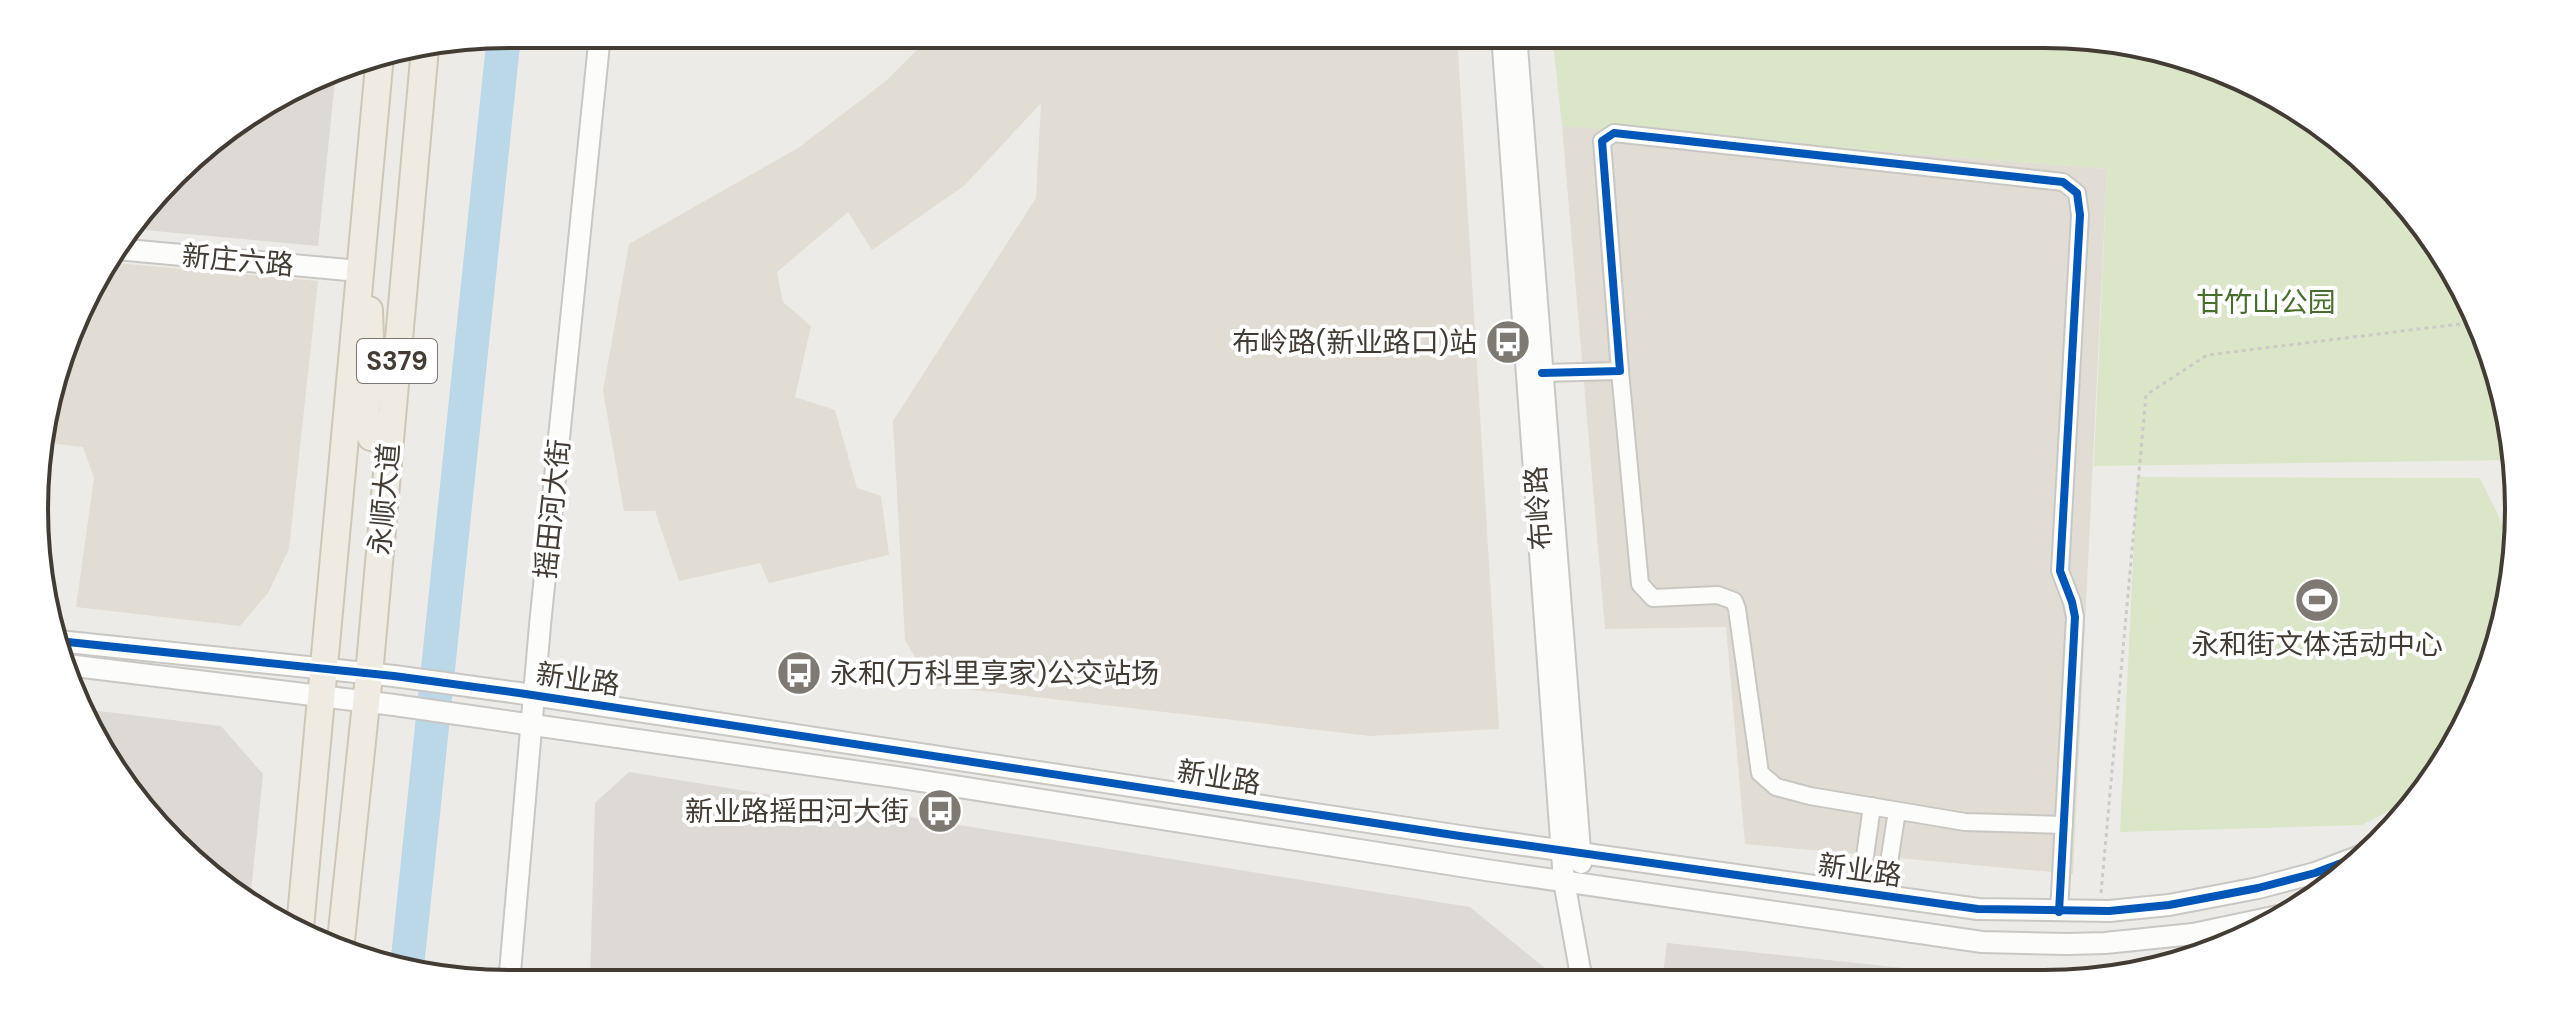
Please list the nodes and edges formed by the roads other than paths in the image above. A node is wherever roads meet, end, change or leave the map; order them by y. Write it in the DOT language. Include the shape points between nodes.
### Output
graph roads {
  1 [pos="598,48"];
  2 [pos="1503,48"];
  3 [pos="1517,48"];
  4 [pos="424,56"];
  5 [pos="379,67"];
  6 [pos="128,250"];
  7 [pos="360,259"];
  8 [pos="1620,371"];
  9 [pos="1542,373"];
  10 [pos="392,417"];
  11 [pos="68,642"];
  12 [pos="76,666"];
  13 [pos="322,670"];
  14 [pos="382,675"];
  15 [pos="526,694"];
  16 [pos="320,697"];
  17 [pos="366,701"];
  18 [pos="526,724"];
  19 [pos="1872,806"];
  20 [pos="1897,811"];
  21 [pos="2064,825"];
  22 [pos="1572,852"];
  23 [pos="2338,864"];
  24 [pos="1573,882"];
  25 [pos="1860,892"];
  26 [pos="1884,895"];
  27 [pos="2059,912"];
  28 [pos="301,920"];
  29 [pos="2246,923"];
  30 [pos="341,938"];
  31 [pos="510,970"];
  32 [pos="1581,970"];
  1 -- 15 [label="street, 摇田河大街"];
  2 -- 22 [label="street, 布岭路"];
  3 -- 9 [label="street, 布岭路"];
  4 -- 10 [label="main road, 永顺大道 / S379"];
  5 -- 7 [label="main road, 永顺大道 / S379"];
  6 -- 7 [label="street, 新庄六路"];
  7 -- 10 [label="main road" via="370,320 365,424 371,437 383,436"];
  7 -- 13 [label="main road, 永顺大道 / S379"];
  8 -- 9 [label="street"];
  8 -- 19 [label="street" via="1640,584 1653,598 1718,595 1734,601 1760,773 1776,787"];
  8 -- 21 [label="street" via="1602,141 1614,133 2063,182 2077,193 2060,571 2075,617"];
  9 -- 22 [label="street, 布岭路"];
  10 -- 14 [label="main road, 永顺大道 / S379"];
  11 -- 13 [label="street, 新业路"];
  12 -- 16 [label="street, 新业路"];
  13 -- 14 [label="street, 新业路"];
  13 -- 16 [label="main road, 永顺大道 / S379"];
  14 -- 15 [label="street, 新业路"];
  14 -- 17 [label="main road, 永顺大道 / S379"];
  15 -- 18 [label="street, 摇田河大街"];
  15 -- 22 [label="street, 新业路"];
  16 -- 17 [label="street, 新业路"];
  16 -- 28 [label="main road, 永顺大道 / S379"];
  17 -- 18 [label="street, 新业路"];
  17 -- 30 [label="main road, 永顺大道 / S379"];
  18 -- 24 [label="street, 新业路"];
  18 -- 31 [label="street, 摇田河大街"];
  19 -- 20 [label="street"];
  19 -- 25 [label="street"];
  20 -- 21 [label="street" via="1965,822"];
  20 -- 26 [label="street"];
  21 -- 27 [label="street"];
  22 -- 24 [label="street, 布岭路"];
  22 -- 25 [label="street, 新业路"];
  23 -- 27 [label="street, 新业路" via="2169,905"];
  24 -- 29 [label="street, 新业路" via="1982,942 2105,943"];
  24 -- 32 [label="street, 布岭路"];
  25 -- 26 [label="street, 新业路"];
  26 -- 27 [label="street, 新业路" via="1978,909"];
}
